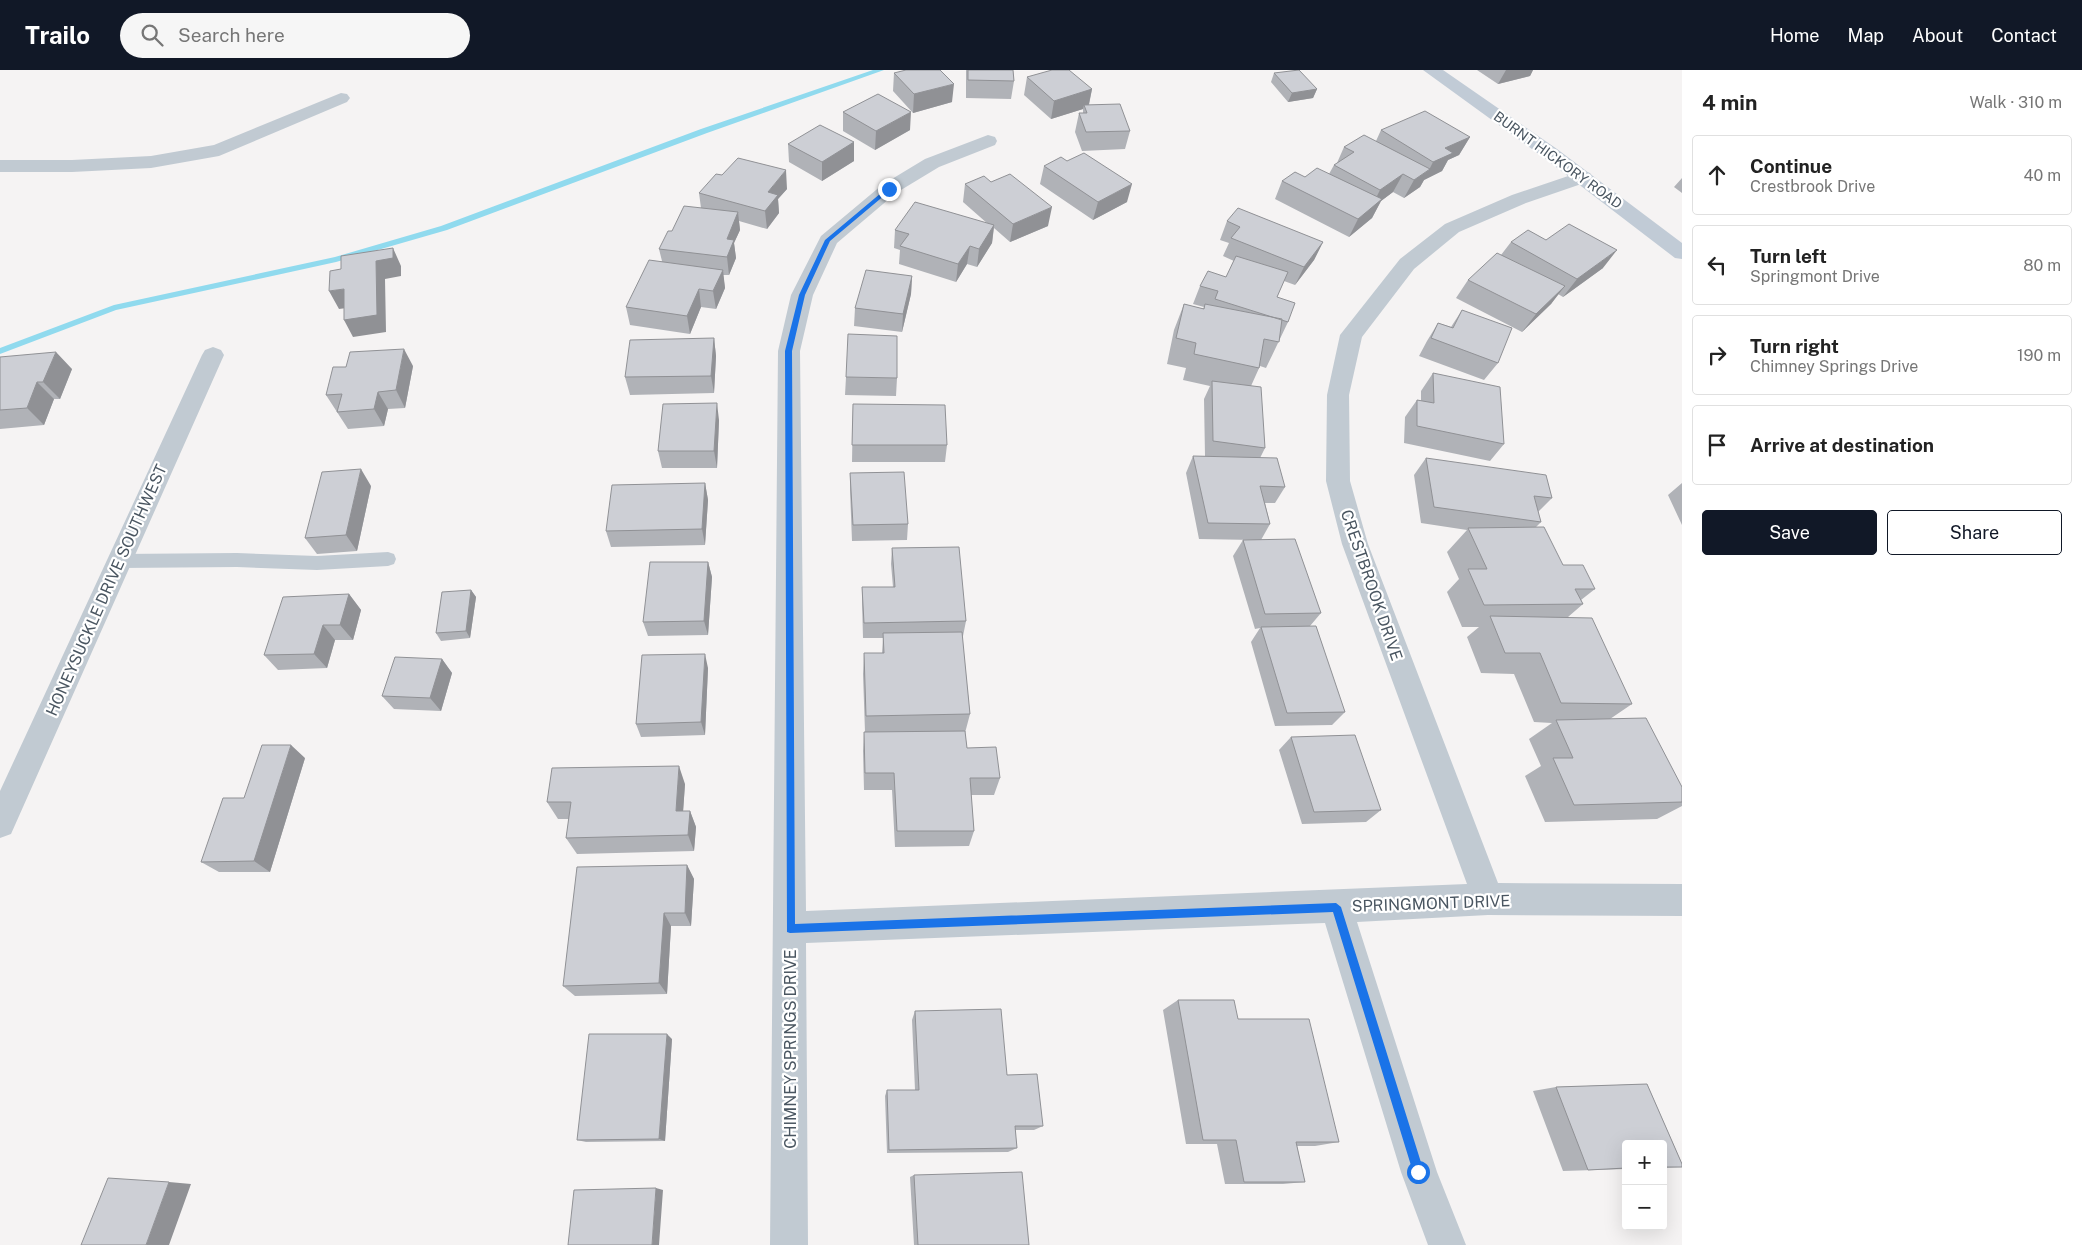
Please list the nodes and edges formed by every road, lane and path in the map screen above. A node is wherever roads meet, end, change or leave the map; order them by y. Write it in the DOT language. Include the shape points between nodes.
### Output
graph roads {
  1 [pos="1432,70"];
  2 [pos="341,98"];
  3 [pos="988,141"];
  4 [pos="0,166"];
  5 [pos="1583,177"];
  6 [pos="1682,252"];
  7 [pos="213,356"];
  8 [pos="388,559"];
  9 [pos="120,562"];
  10 [pos="0,822"];
  11 [pos="1488,899"];
  12 [pos="1682,900"];
  13 [pos="1336,907"];
  14 [pos="790,928"];
  15 [pos="789,1245"];
  16 [pos="1447,1245"];
  1 -- 5 [label="main road, BURNT HICKORY ROAD"];
  2 -- 4 [label="street" via="219,150 150,162"];
  3 -- 14 [label="street, CHIMNEY SPRINGS DRIVE" via="932,163 881,196 828,240 802,295 788,351"];
  5 -- 6 [label="main road, BURNT HICKORY ROAD"];
  5 -- 11 [label="street, CRESTBROOK DRIVE" via="1519,199 1452,228 1407,264 1351,335 1338,395 1338,482 1355,544"];
  7 -- 9 [label="street, HONEYSUCKLE DRIVE SOUTHWEST"];
  8 -- 9 [label="lane" via="317,563 237,560"];
  9 -- 10 [label="street, HONEYSUCKLE DRIVE SOUTHWEST"];
  11 -- 12 [label="street, SPRINGMONT DRIVE"];
  11 -- 13 [label="street, SPRINGMONT DRIVE"];
  13 -- 14 [label="street, SPRINGMONT DRIVE"];
  13 -- 16 [label="street" via="1418,1172"];
  14 -- 15 [label="street, CHIMNEY SPRINGS DRIVE"];
}
